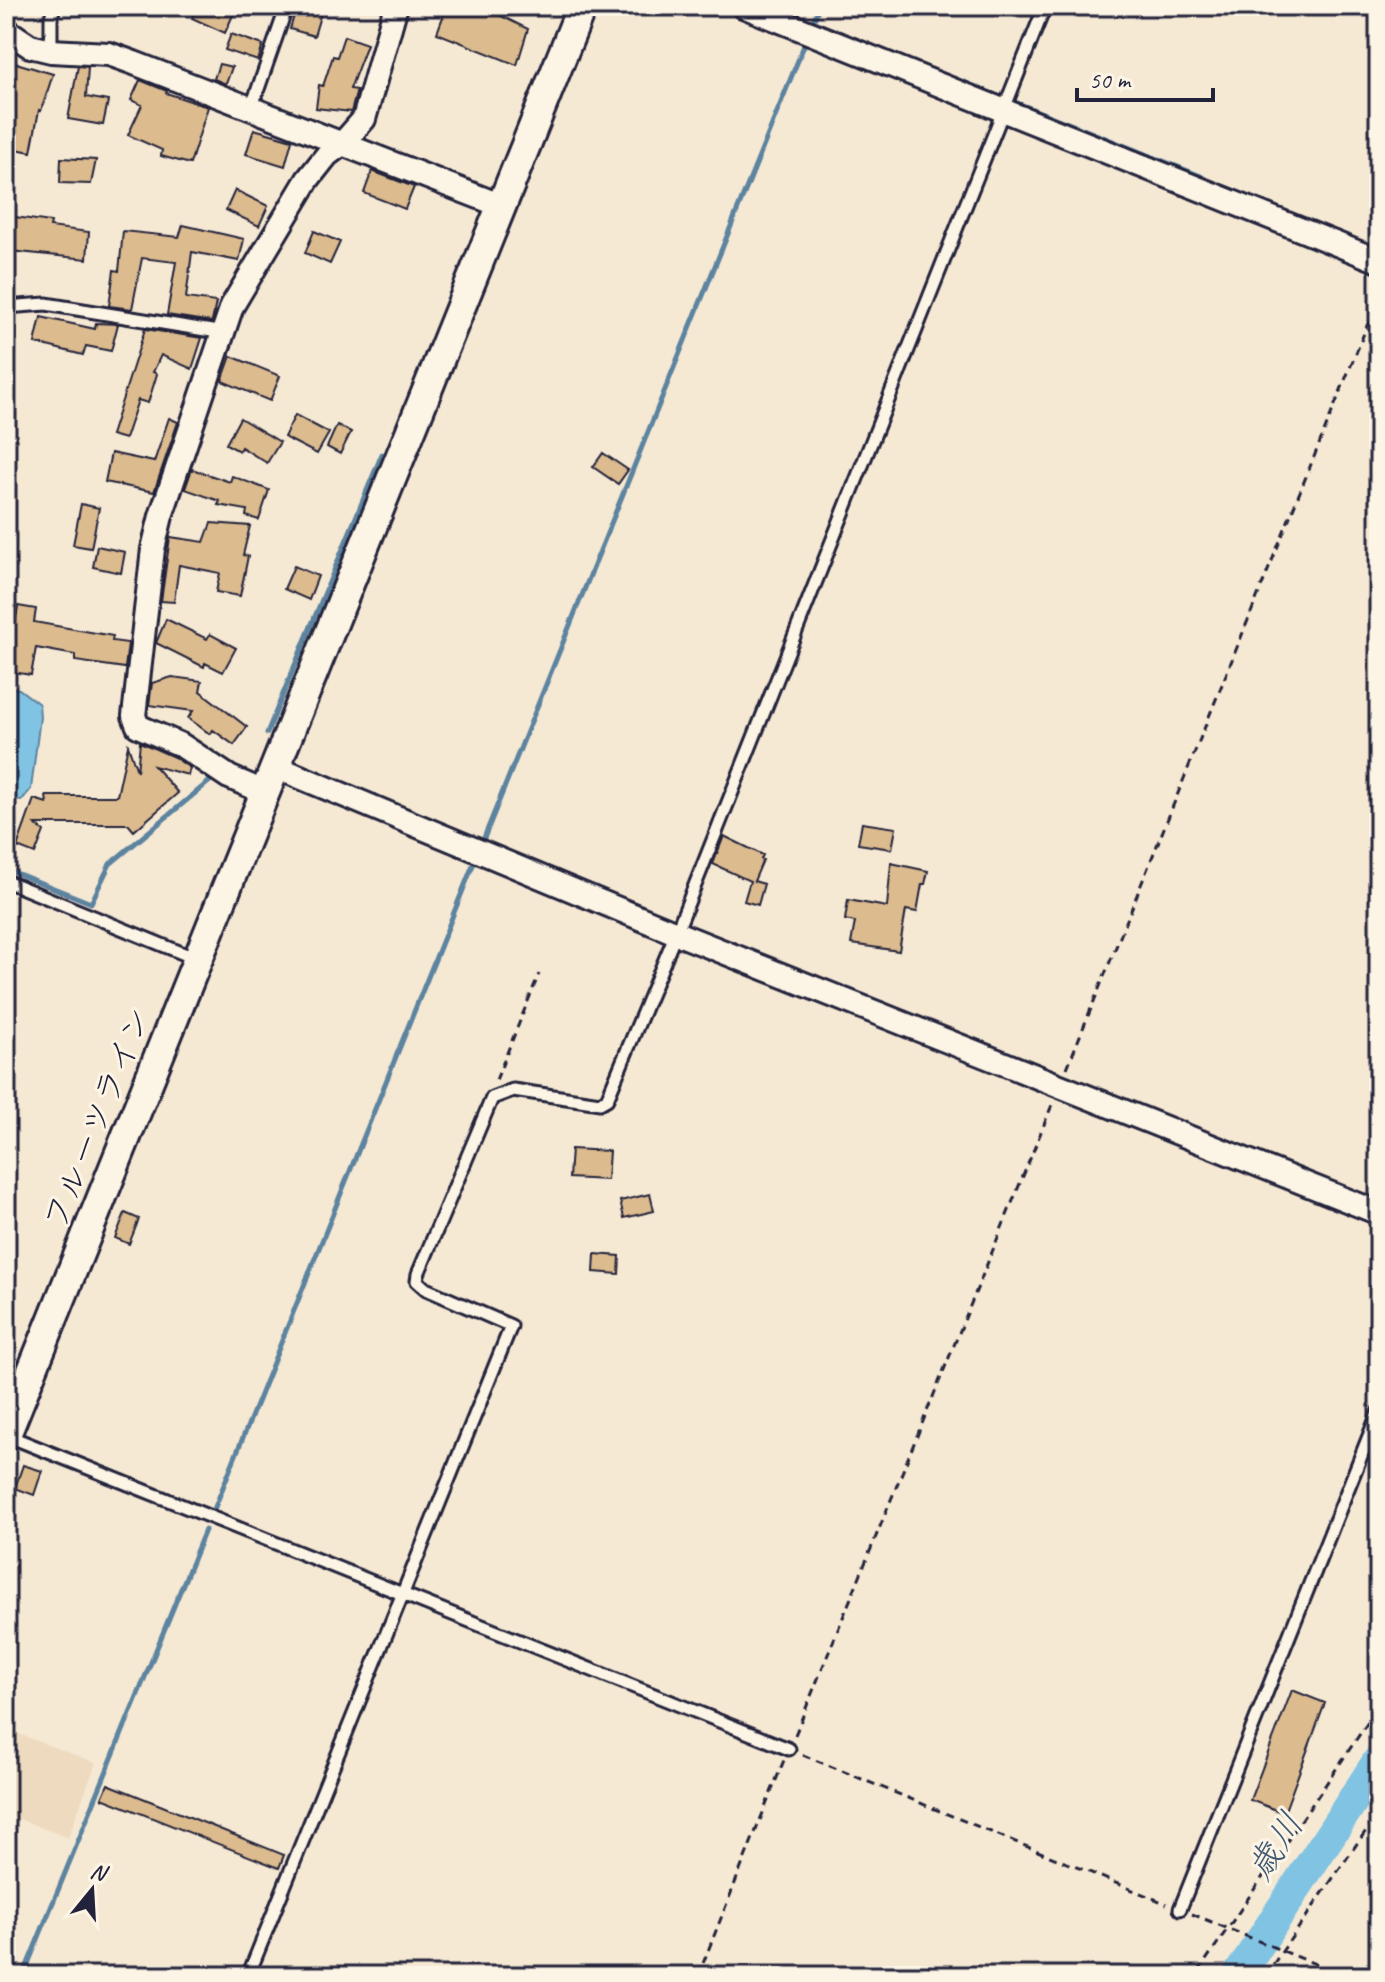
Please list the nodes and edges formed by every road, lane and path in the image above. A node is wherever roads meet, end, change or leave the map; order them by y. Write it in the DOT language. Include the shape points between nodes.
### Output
graph roads {
  1 [pos="54,6"];
  2 [pos="287,6"];
  3 [pos="396,6"];
  4 [pos="582,6"];
  5 [pos="743,6"];
  6 [pos="1045,6"];
  7 [pos="6,30"];
  8 [pos="51,51"];
  9 [pos="251,109"];
  10 [pos="1004,111"];
  11 [pos="342,144"];
  12 [pos="502,206"];
  13 [pos="1379,261"];
  14 [pos="1379,296"];
  15 [pos="6,307"];
  16 [pos="224,333"];
  17 [pos="271,780"];
  18 [pos="6,881"];
  19 [pos="676,933"];
  20 [pos="199,960"];
  21 [pos="539,974"];
  22 [pos="1060,1085"];
  23 [pos="499,1095"];
  24 [pos="1379,1213"];
  25 [pos="1379,1411"];
  26 [pos="6,1435"];
  27 [pos="402,1594"];
  28 [pos="1379,1706"];
  29 [pos="789,1749"];
  30 [pos="1379,1812"];
  31 [pos="1180,1909"];
  32 [pos="1229,1929"];
  33 [pos="1282,1951"];
  34 [pos="1198,1972"];
  35 [pos="248,1976"];
  36 [pos="698,1976"];
  37 [pos="1265,1976"];
  38 [pos="1345,1976"];
  1 -- 8 [label="lane"];
  2 -- 9 [label="lane"];
  3 -- 11 [label="street" via="364,119"];
  4 -- 12 [label="street, フルーツライン"];
  5 -- 10 [label="street"];
  6 -- 10 [label="lane"];
  7 -- 8 [label="street" via="30,46"];
  8 -- 9 [label="street" via="109,54"];
  9 -- 11 [label="street"];
  10 -- 13 [label="street"];
  10 -- 19 [label="lane"];
  11 -- 12 [label="street"];
  11 -- 16 [label="street" via="300,190 232,306"];
  12 -- 17 [label="street, フルーツライン"];
  14 -- 22 [label="path"];
  15 -- 16 [label="lane" via="46,304"];
  16 -- 17 [label="street" via="153,549 134,716 138,726 181,745 229,777"];
  17 -- 19 [label="street"];
  17 -- 20 [label="street, フルーツライン"];
  18 -- 20 [label="lane"];
  19 -- 22 [label="street"];
  19 -- 23 [label="lane" via="607,1099 600,1103 513,1090"];
  20 -- 26 [label="street, フルーツライン"];
  21 -- 23 [label="path" via="495,1082"];
  22 -- 24 [label="street"];
  22 -- 29 [label="path"];
  23 -- 27 [label="lane" via="492,1098 417,1281 511,1326"];
  25 -- 31 [label="lane"];
  26 -- 27 [label="lane"];
  27 -- 29 [label="lane"];
  27 -- 35 [label="lane"];
  28 -- 32 [label="path"];
  29 -- 31 [label="path"];
  29 -- 36 [label="path"];
  30 -- 33 [label="path"];
  31 -- 32 [label="path"];
  32 -- 33 [label="path"];
  32 -- 34 [label="path"];
  33 -- 37 [label="path"];
  33 -- 38 [label="path"];
}
